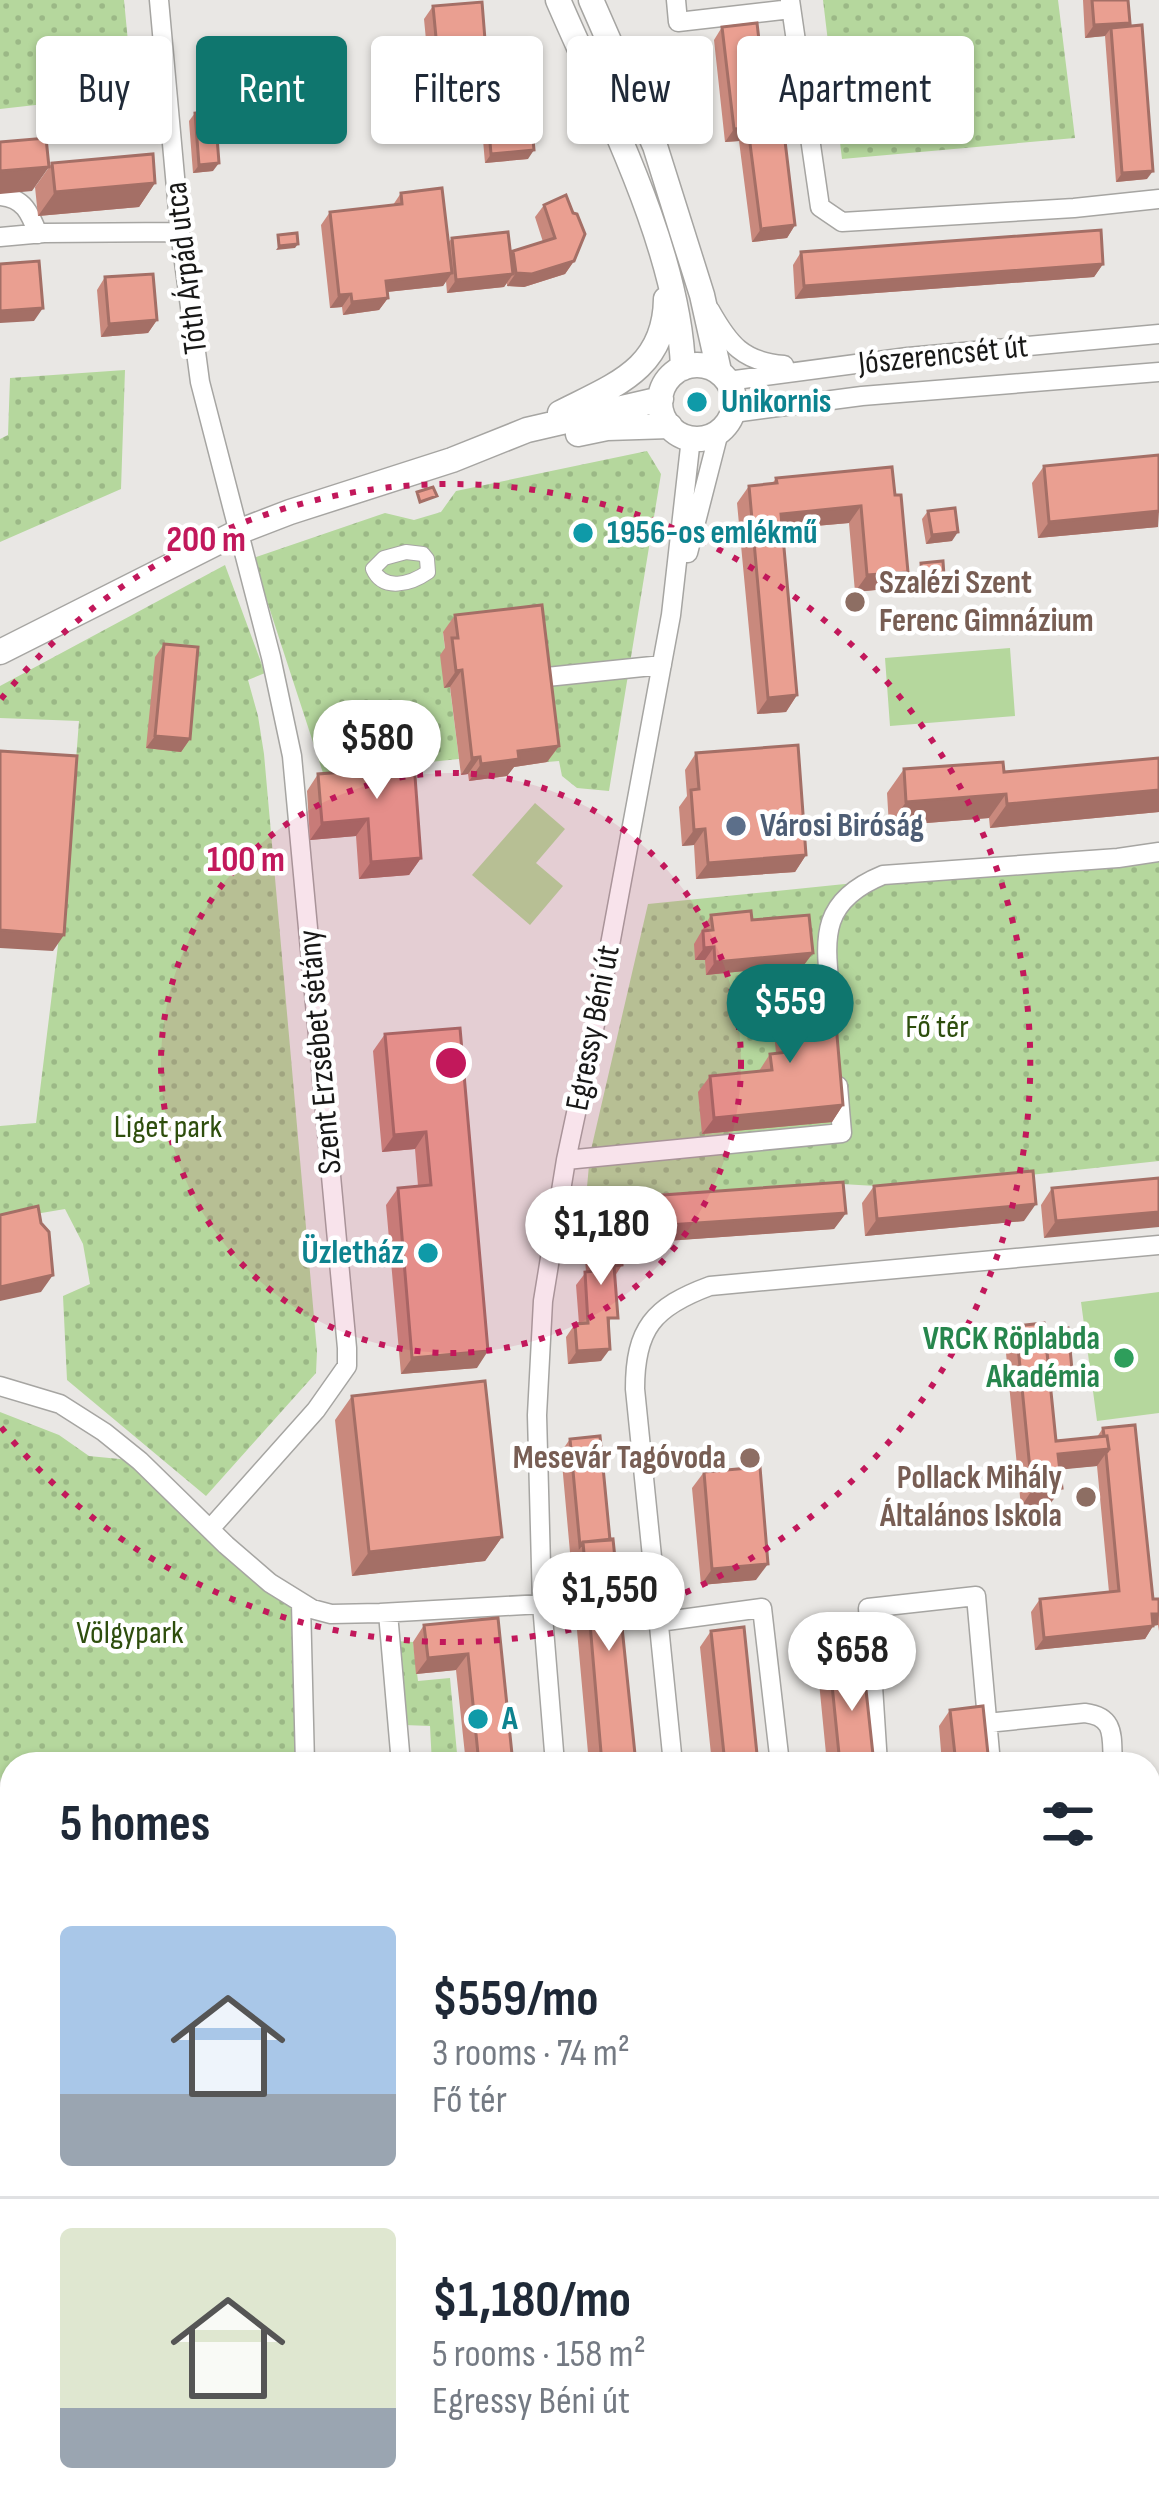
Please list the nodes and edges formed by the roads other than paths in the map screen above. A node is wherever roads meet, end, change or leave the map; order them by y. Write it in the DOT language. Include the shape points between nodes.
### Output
graph roads {
  1 [pos="159,0"];
  2 [pos="557,0"];
  3 [pos="591,0"];
  4 [pos="676,0"];
  5 [pos="791,4"];
  6 [pos="0,196"];
  7 [pos="1159,199"];
  8 [pos="181,232"];
  9 [pos="38,234"];
  10 [pos="0,238"];
  11 [pos="667,266"];
  12 [pos="702,295"];
  13 [pos="1159,334"];
  14 [pos="683,368"];
  15 [pos="818,368"];
  16 [pos="1159,372"];
  17 [pos="723,376"];
  18 [pos="661,399"];
  19 [pos="726,423"];
  20 [pos="527,430"];
  21 [pos="680,432"];
  22 [pos="452,460"];
  23 [pos="238,532"];
  24 [pos="671,615"];
  25 [pos="0,652"];
  26 [pos="662,665"];
  27 [pos="537,678"];
  28 [pos="1159,852"];
  29 [pos="833,1025"];
  30 [pos="837,1069"];
  31 [pos="566,1160"];
  32 [pos="1159,1245"];
  33 [pos="0,1386"];
  34 [pos="210,1529"];
  35 [pos="301,1604"];
  36 [pos="542,1604"];
  37 [pos="388,1613"];
  38 [pos="658,1622"];
  39 [pos="988,1723"];
  40 [pos="305,1752"];
  41 [pos="399,1752"];
  42 [pos="554,1752"];
  43 [pos="672,1752"];
  44 [pos="779,1752"];
  45 [pos="877,1752"];
  46 [pos="990,1752"];
  47 [pos="1112,1752"];
  1 -- 8 [label="street, Tóth Árpád utca"];
  2 -- 11 [label="street"];
  3 -- 12 [label="street" via="655,146"];
  4 -- 5 [label="street" via="678,22"];
  5 -- 7 [label="street" via="820,206 842,222"];
  6 -- 9 [label="street" via="30,212"];
  8 -- 9 [label="street"];
  8 -- 23 [label="street, Tóth Árpád utca" via="200,382"];
  9 -- 10 [label="street"];
  11 -- 14 [label="street"];
  11 -- 20 [label="street" via="666,316 649,359"];
  12 -- 15 [label="street" via="739,352 764,364"];
  12 -- 17 [label="street"];
  13 -- 15 [label="street, Jószerencsét út"];
  14 -- 17 [label="street" via="707,366"];
  14 -- 18 [label="street"];
  15 -- 17 [label="street, Jószerencsét út"];
  16 -- 19 [label="street, Jószerencsét út" via="862,396"];
  17 -- 19 [label="street" via="733,391"];
  18 -- 20 [label="street"];
  18 -- 21 [label="street"];
  19 -- 21 [label="street" via="710,437"];
  19 -- 24 [label="street"];
  20 -- 22 [label="street"];
  21 -- 22 [label="street" via="607,428"];
  21 -- 24 [label="street, Egressy Béni út"];
  22 -- 23 [label="street"];
  23 -- 25 [label="street"];
  23 -- 34 [label="street, Szent Erzsébet sétány" via="292,756 347,1348 328,1394"];
  24 -- 26 [label="street, Egressy Béni út"];
  26 -- 27 [label="street"];
  26 -- 31 [label="street, Egressy Béni út"];
  28 -- 29 [label="street" via="867,882 830,918"];
  30 -- 31 [label="street" via="842,1133"];
  31 -- 36 [label="street, Egressy Béni út" via="538,1370"];
  32 -- 38 [label="street" via="710,1286 664,1310 641,1336 635,1370"];
  33 -- 34 [label="street" via="60,1404 104,1432"];
  34 -- 35 [label="street"];
  35 -- 37 [label="street" via="331,1615"];
  35 -- 40 [label="street"];
  36 -- 37 [label="street"];
  36 -- 42 [label="street, Egressy Béni út"];
  37 -- 41 [label="street"];
  38 -- 43 [label="street"];
  38 -- 44 [label="street" via="762,1608"];
  39 -- 45 [label="street" via="976,1596 868,1608"];
  39 -- 46 [label="street"];
  39 -- 47 [label="street" via="1101,1716"];
}
